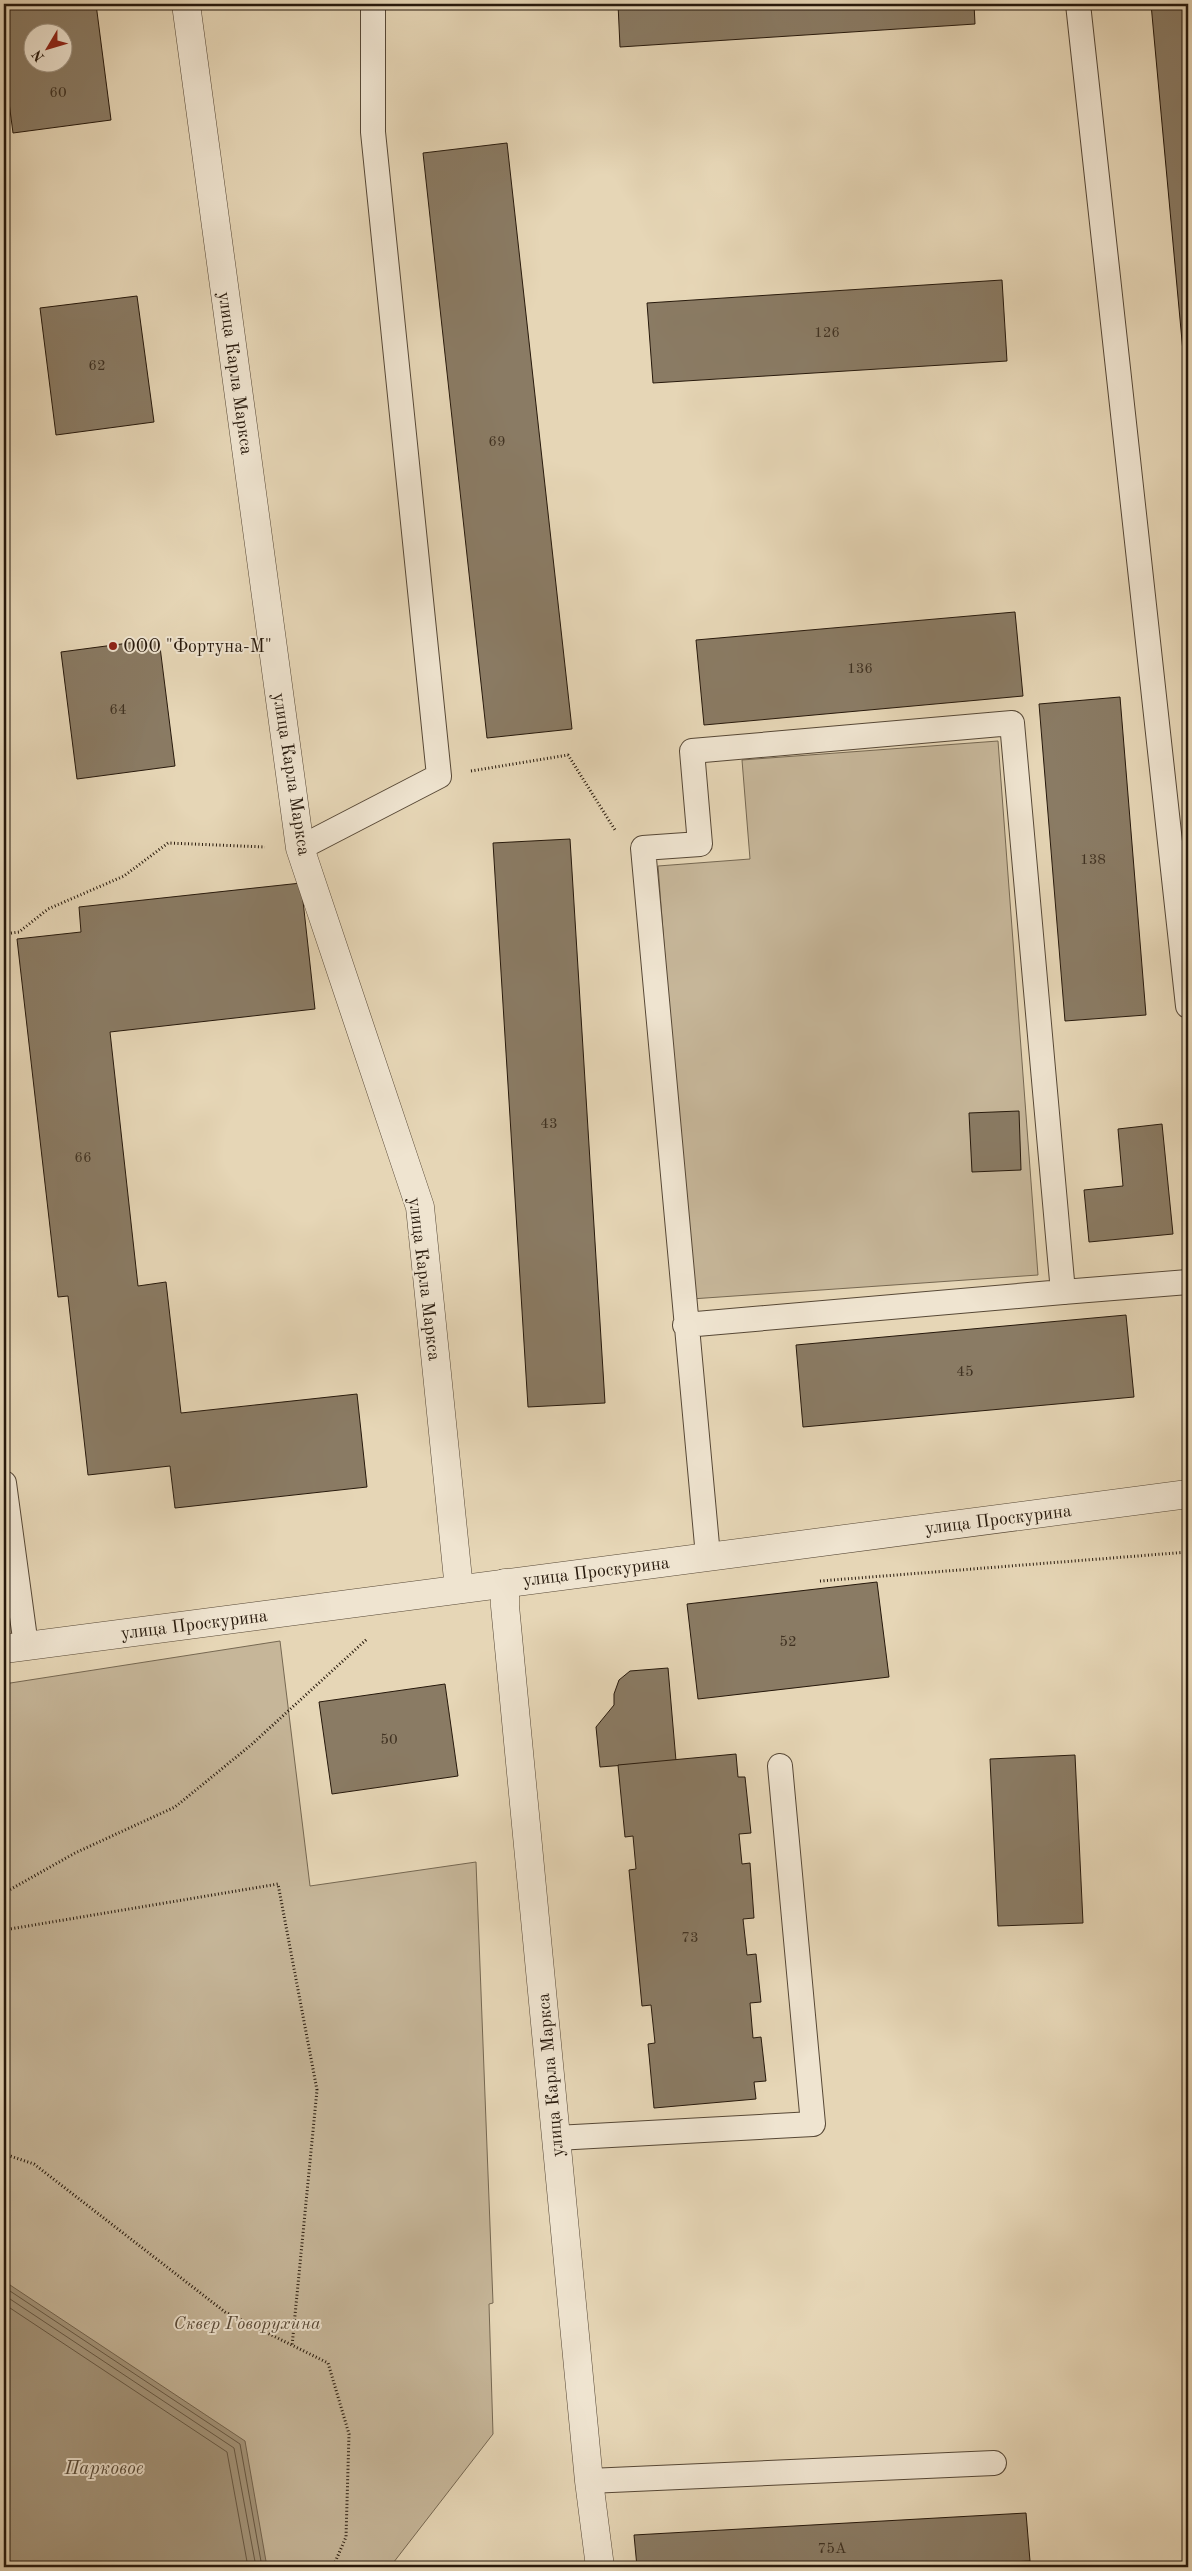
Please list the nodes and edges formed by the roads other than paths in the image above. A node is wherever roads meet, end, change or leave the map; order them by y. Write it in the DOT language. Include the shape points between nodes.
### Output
graph roads {
  1 [pos="186,4"];
  2 [pos="373,4"];
  3 [pos="1078,4"];
  4 [pos="300,848"];
  5 [pos="1188,1006"];
  6 [pos="1188,1282"];
  7 [pos="1063,1292"];
  8 [pos="685,1325"];
  9 [pos="4,1483"];
  10 [pos="1188,1494"];
  11 [pos="708,1556"];
  12 [pos="505,1583"];
  13 [pos="458,1589"];
  14 [pos="15,1647"];
  15 [pos="780,1766"];
  16 [pos="556,2138"];
  17 [pos="994,2463"];
  18 [pos="589,2481"];
  19 [pos="600,2567"];
  1 -- 4 [label="street, улица Карла Маркса"];
  2 -- 4 [label="lane" via="373,132 439,776"];
  3 -- 5 [label="lane"];
  4 -- 13 [label="street, улица Карла Маркса" via="420,1207"];
  6 -- 7 [label="lane"];
  7 -- 8 [label="lane"];
  7 -- 8 [label="lane" via="1012,723 721,748 692,751 700,844 643,848"];
  8 -- 11 [label="lane"];
  9 -- 14 [label="lane"];
  10 -- 11 [label="street, улица Проскурина"];
  11 -- 12 [label="street, улица Проскурина"];
  12 -- 13 [label="street, улица Проскурина"];
  12 -- 16 [label="street, улица Карла Маркса"];
  13 -- 14 [label="street, улица Проскурина"];
  15 -- 16 [label="lane" via="813,2124"];
  16 -- 18 [label="street, улица Карла Маркса"];
  17 -- 18 [label="lane"];
  18 -- 19 [label="street, улица Карла Маркса"];
}
